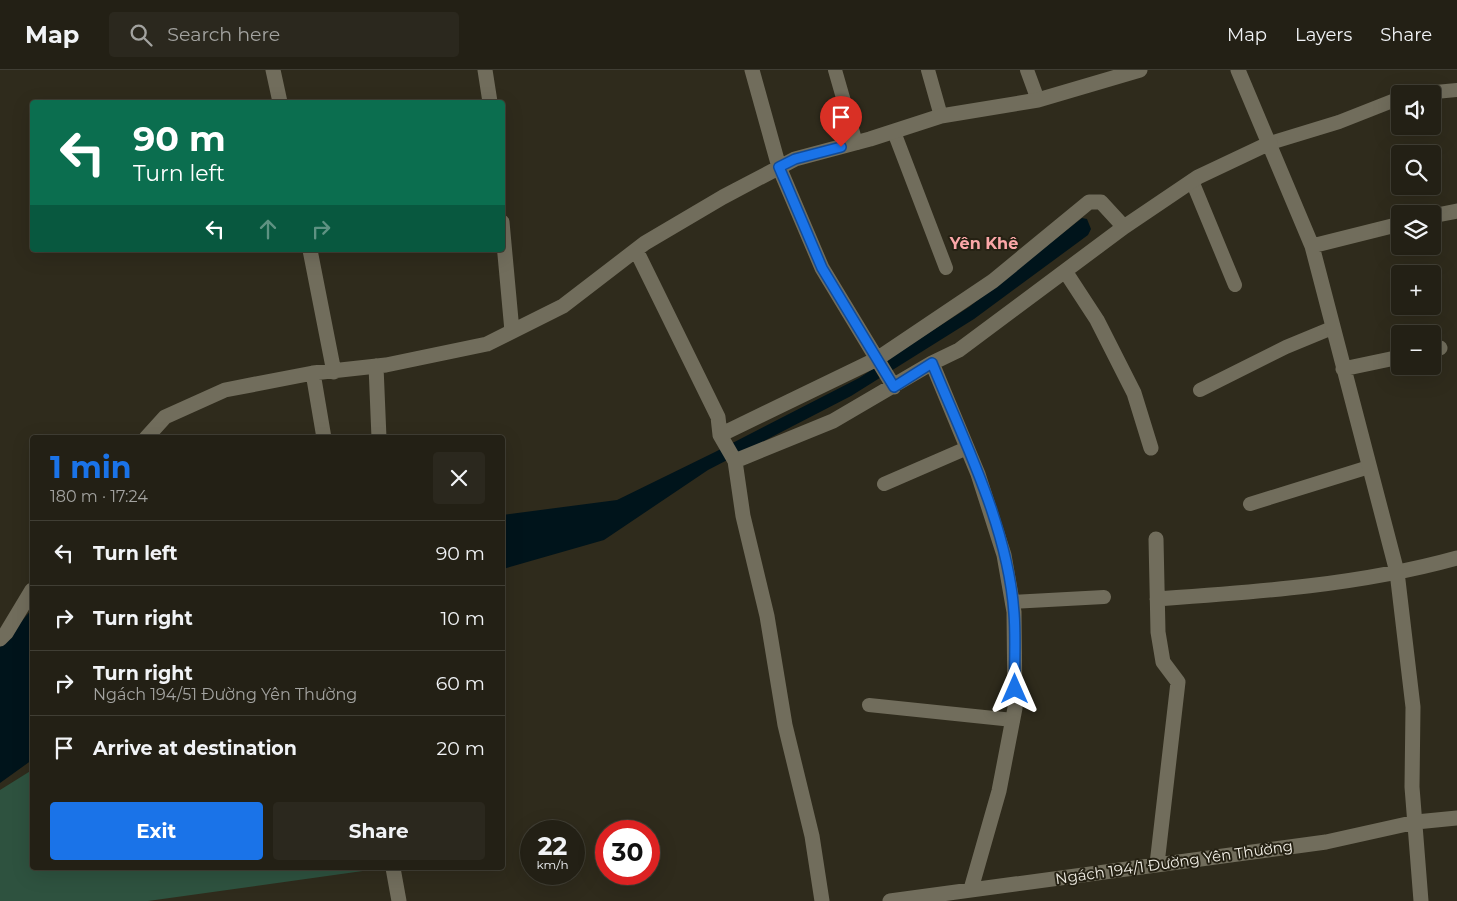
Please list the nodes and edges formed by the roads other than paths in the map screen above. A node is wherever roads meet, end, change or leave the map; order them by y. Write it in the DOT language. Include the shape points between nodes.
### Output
graph roads {
  1 [pos="274,70"];
  2 [pos="485,70"];
  3 [pos="752,70"];
  4 [pos="835,70"];
  5 [pos="928,70"];
  6 [pos="1027,70"];
  7 [pos="1140,70"];
  8 [pos="1238,70"];
  9 [pos="1457,90"];
  10 [pos="1441,91"];
  11 [pos="280,100"];
  12 [pos="490,100"];
  13 [pos="1038,100"];
  14 [pos="1391,102"];
  15 [pos="941,116"];
  16 [pos="894,132"];
  17 [pos="856,143"];
  18 [pos="1270,143"];
  19 [pos="779,167"];
  20 [pos="1192,181"];
  21 [pos="1457,211"];
  22 [pos="1441,214"];
  23 [pos="1391,226"];
  24 [pos="1124,227"];
  25 [pos="1312,246"];
  26 [pos="636,250"];
  27 [pos="310,252"];
  28 [pos="505,252"];
  29 [pos="946,268"];
  30 [pos="1065,271"];
  31 [pos="1235,285"];
  32 [pos="1332,328"];
  33 [pos="512,331"];
  34 [pos="1391,359"];
  35 [pos="878,361"];
  36 [pos="932,363"];
  37 [pos="376,366"];
  38 [pos="1343,369"];
  39 [pos="334,372"];
  40 [pos="313,373"];
  41 [pos="892,384"];
  42 [pos="1200,390"];
  43 [pos="149,435"];
  44 [pos="323,435"];
  45 [pos="379,435"];
  46 [pos="721,438"];
  47 [pos="968,448"];
  48 [pos="1151,448"];
  49 [pos="734,460"];
  50 [pos="1369,468"];
  51 [pos="884,484"];
  52 [pos="1250,504"];
  53 [pos="1156,539"];
  54 [pos="1457,558"];
  55 [pos="1397,572"];
  56 [pos="30,593"];
  57 [pos="1104,597"];
  58 [pos="1157,599"];
  59 [pos="1012,602"];
  60 [pos="0,639"];
  61 [pos="869,706"];
  62 [pos="1013,720"];
  63 [pos="1457,818"];
  64 [pos="1416,822"];
  65 [pos="1157,864"];
  66 [pos="393,870"];
  67 [pos="971,890"];
  68 [pos="399,901"];
  69 [pos="822,901"];
  70 [pos="890,901"];
  71 [pos="1421,901"];
  1 -- 11 [label="street"];
  2 -- 12 [label="street"];
  3 -- 19 [label="street"];
  4 -- 17 [label="lane"];
  5 -- 15 [label="lane"];
  6 -- 13 [label="lane"];
  7 -- 13 [label="street"];
  8 -- 18 [label="street" via="1246,95"];
  9 -- 10 [label="lane"];
  13 -- 15 [label="street"];
  14 -- 18 [label="lane"];
  15 -- 16 [label="street"];
  16 -- 17 [label="street"];
  16 -- 29 [label="lane"];
  17 -- 19 [label="street" via="795,159"];
  18 -- 20 [label="street"];
  18 -- 25 [label="street"];
  19 -- 26 [label="street"];
  19 -- 35 [label="street" via="822,268"];
  20 -- 24 [label="street"];
  20 -- 31 [label="lane"];
  21 -- 22 [label="street"];
  23 -- 25 [label="street"];
  24 -- 30 [label="street"];
  24 -- 35 [label="street" via="1101,202 1089,202 994,281"];
  25 -- 32 [label="street"];
  26 -- 33 [label="street" via="563,306"];
  26 -- 46 [label="street" via="718,417"];
  27 -- 39 [label="street"];
  28 -- 33 [label="street"];
  30 -- 36 [label="street" via="959,350"];
  30 -- 48 [label="street" via="1097,320 1134,393"];
  32 -- 38 [label="street"];
  32 -- 42 [label="lane"];
  33 -- 37 [label="street" via="487,344"];
  34 -- 38 [label="street"];
  35 -- 41 [label="street"];
  35 -- 46 [label="street"];
  36 -- 41 [label="street"];
  36 -- 47 [label="street"];
  37 -- 39 [label="street"];
  37 -- 45 [label="street"];
  38 -- 50 [label="street"];
  39 -- 40 [label="street"];
  40 -- 43 [label="street" via="225,390 165,417"];
  40 -- 44 [label="street"];
  41 -- 49 [label="street" via="833,421"];
  46 -- 49 [label="street"];
  47 -- 51 [label="lane"];
  47 -- 59 [label="street" via="1004,555"];
  49 -- 69 [label="street" via="743,516 767,616 785,725 812,836"];
  50 -- 52 [label="lane"];
  50 -- 55 [label="street"];
  53 -- 58 [label="street"];
  54 -- 55 [label="street"];
  55 -- 58 [label="street" via="1292,588"];
  55 -- 64 [label="street" via="1413,706 1412,787"];
  56 -- 60 [label="street"];
  57 -- 59 [label="lane"];
  58 -- 65 [label="street" via="1163,662 1178,682"];
  59 -- 62 [label="street"];
  61 -- 62 [label="lane"];
  62 -- 67 [label="street" via="999,791"];
  63 -- 64 [label="street, Ngách 194/1 Đường Yên Thường"];
  64 -- 65 [label="street, Ngách 194/1 Đường Yên Thường" via="1326,842"];
  64 -- 71 [label="street"];
  65 -- 67 [label="street, Ngách 194/1 Đường Yên Thường"];
  66 -- 68 [label="street"];
  67 -- 70 [label="street, Ngách 194/1 Đường Yên Thường"];
}
